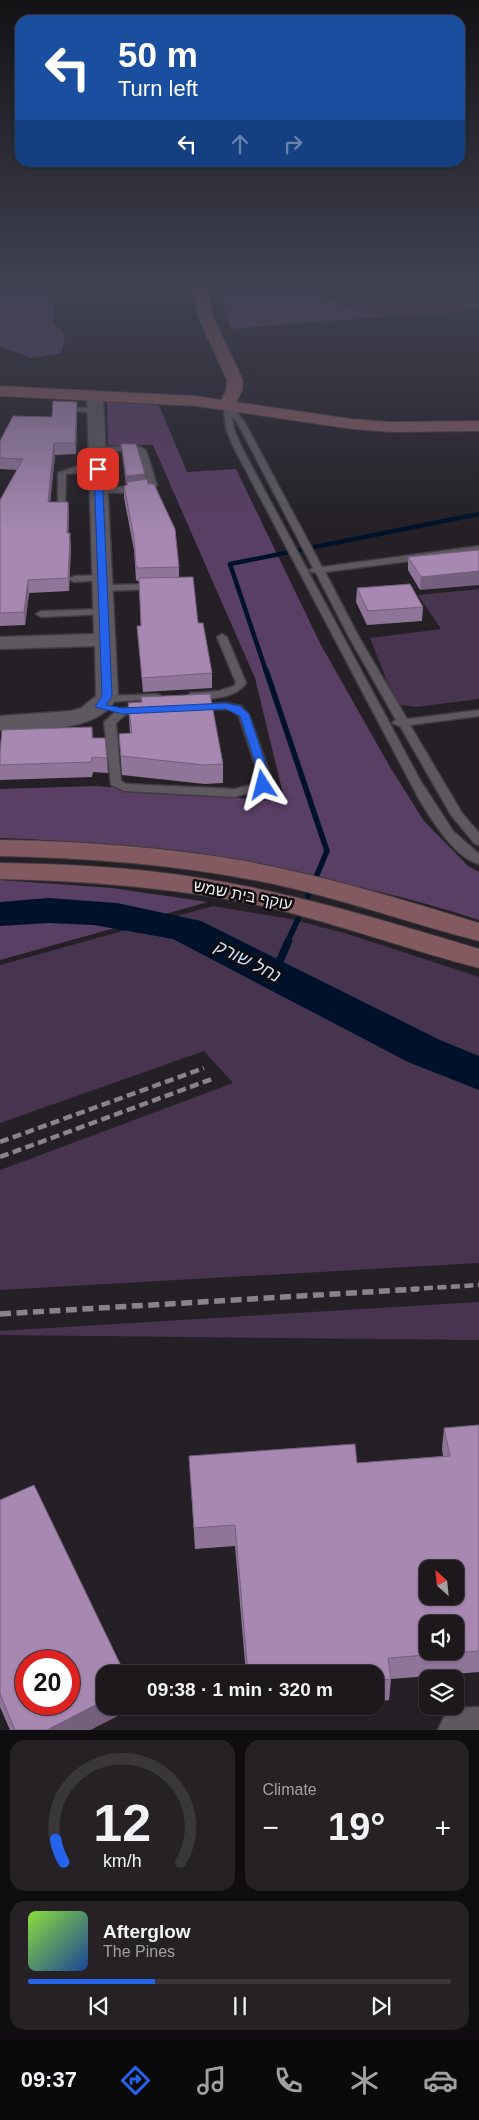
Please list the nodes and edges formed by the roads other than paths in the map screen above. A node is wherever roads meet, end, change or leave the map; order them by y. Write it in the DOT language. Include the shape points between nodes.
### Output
graph roads {
  1 [pos="230,368"];
  2 [pos="0,390"];
  3 [pos="95,403"];
  4 [pos="226,405"];
  5 [pos="56,409"];
  6 [pos="479,426"];
  7 [pos="97,449"];
  8 [pos="98,469"];
  9 [pos="99,491"];
  10 [pos="61,505"];
  11 [pos="479,549"];
  12 [pos="319,571"];
  13 [pos="305,572"];
  14 [pos="74,579"];
  15 [pos="103,583"];
  16 [pos="170,586"];
  17 [pos="104,612"];
  18 [pos="41,614"];
  19 [pos="222,638"];
  20 [pos="105,640"];
  21 [pos="0,643"];
  22 [pos="163,696"];
  23 [pos="182,696"];
  24 [pos="100,711"];
  25 [pos="479,712"];
  26 [pos="403,722"];
  27 [pos="0,723"];
  28 [pos="385,724"];
  29 [pos="479,840"];
  30 [pos="0,848"];
  31 [pos="479,860"];
  32 [pos="0,871"];
  33 [pos="479,932"];
  34 [pos="479,959"];
  35 [pos="479,1729"];
  36 [pos="460,1730"];
  1 -- 4 [label="main road" via="235,380 234,391"];
  2 -- 3 [label="main road"];
  3 -- 4 [label="main road"];
  3 -- 5 [label="lane"];
  3 -- 7 [label="street"];
  4 -- 6 [label="main road" via="352,424"];
  4 -- 12 [label="lane" via="240,421"];
  4 -- 13 [label="lane" via="230,429 238,448"];
  7 -- 8 [label="street"];
  7 -- 9 [label="lane" via="142,450 153,485 140,489"];
  8 -- 9 [label="street"];
  8 -- 10 [label="lane" via="77,469 62,474"];
  9 -- 15 [label="street"];
  11 -- 12 [label="lane"];
  12 -- 13 [label="lane"];
  12 -- 26 [label="lane"];
  13 -- 28 [label="lane" via="352,668"];
  14 -- 15 [label="lane"];
  15 -- 16 [label="lane"];
  15 -- 17 [label="street"];
  17 -- 18 [label="lane"];
  17 -- 20 [label="street"];
  19 -- 23 [label="lane" via="241,683 238,688 220,694"];
  20 -- 21 [label="street"];
  20 -- 24 [label="street"];
  22 -- 24 [label="lane"];
  24 -- 24 [label="lane" via="110,722 115,783 124,787 235,793 263,785 265,777 244,714 236,708"];
  24 -- 27 [label="street"];
  25 -- 26 [label="lane"];
  26 -- 28 [label="lane"];
  26 -- 29 [label="lane" via="458,815"];
  28 -- 31 [label="lane" via="429,805 450,835 468,854"];
  30 -- 33 [label="main road, עוקף בית שמש" via="110,852 212,864 359,895"];
  32 -- 34 [label="main road, עוקף בית שמש" via="102,875 201,886 344,918"];
  35 -- 36 [label="street"];
}
